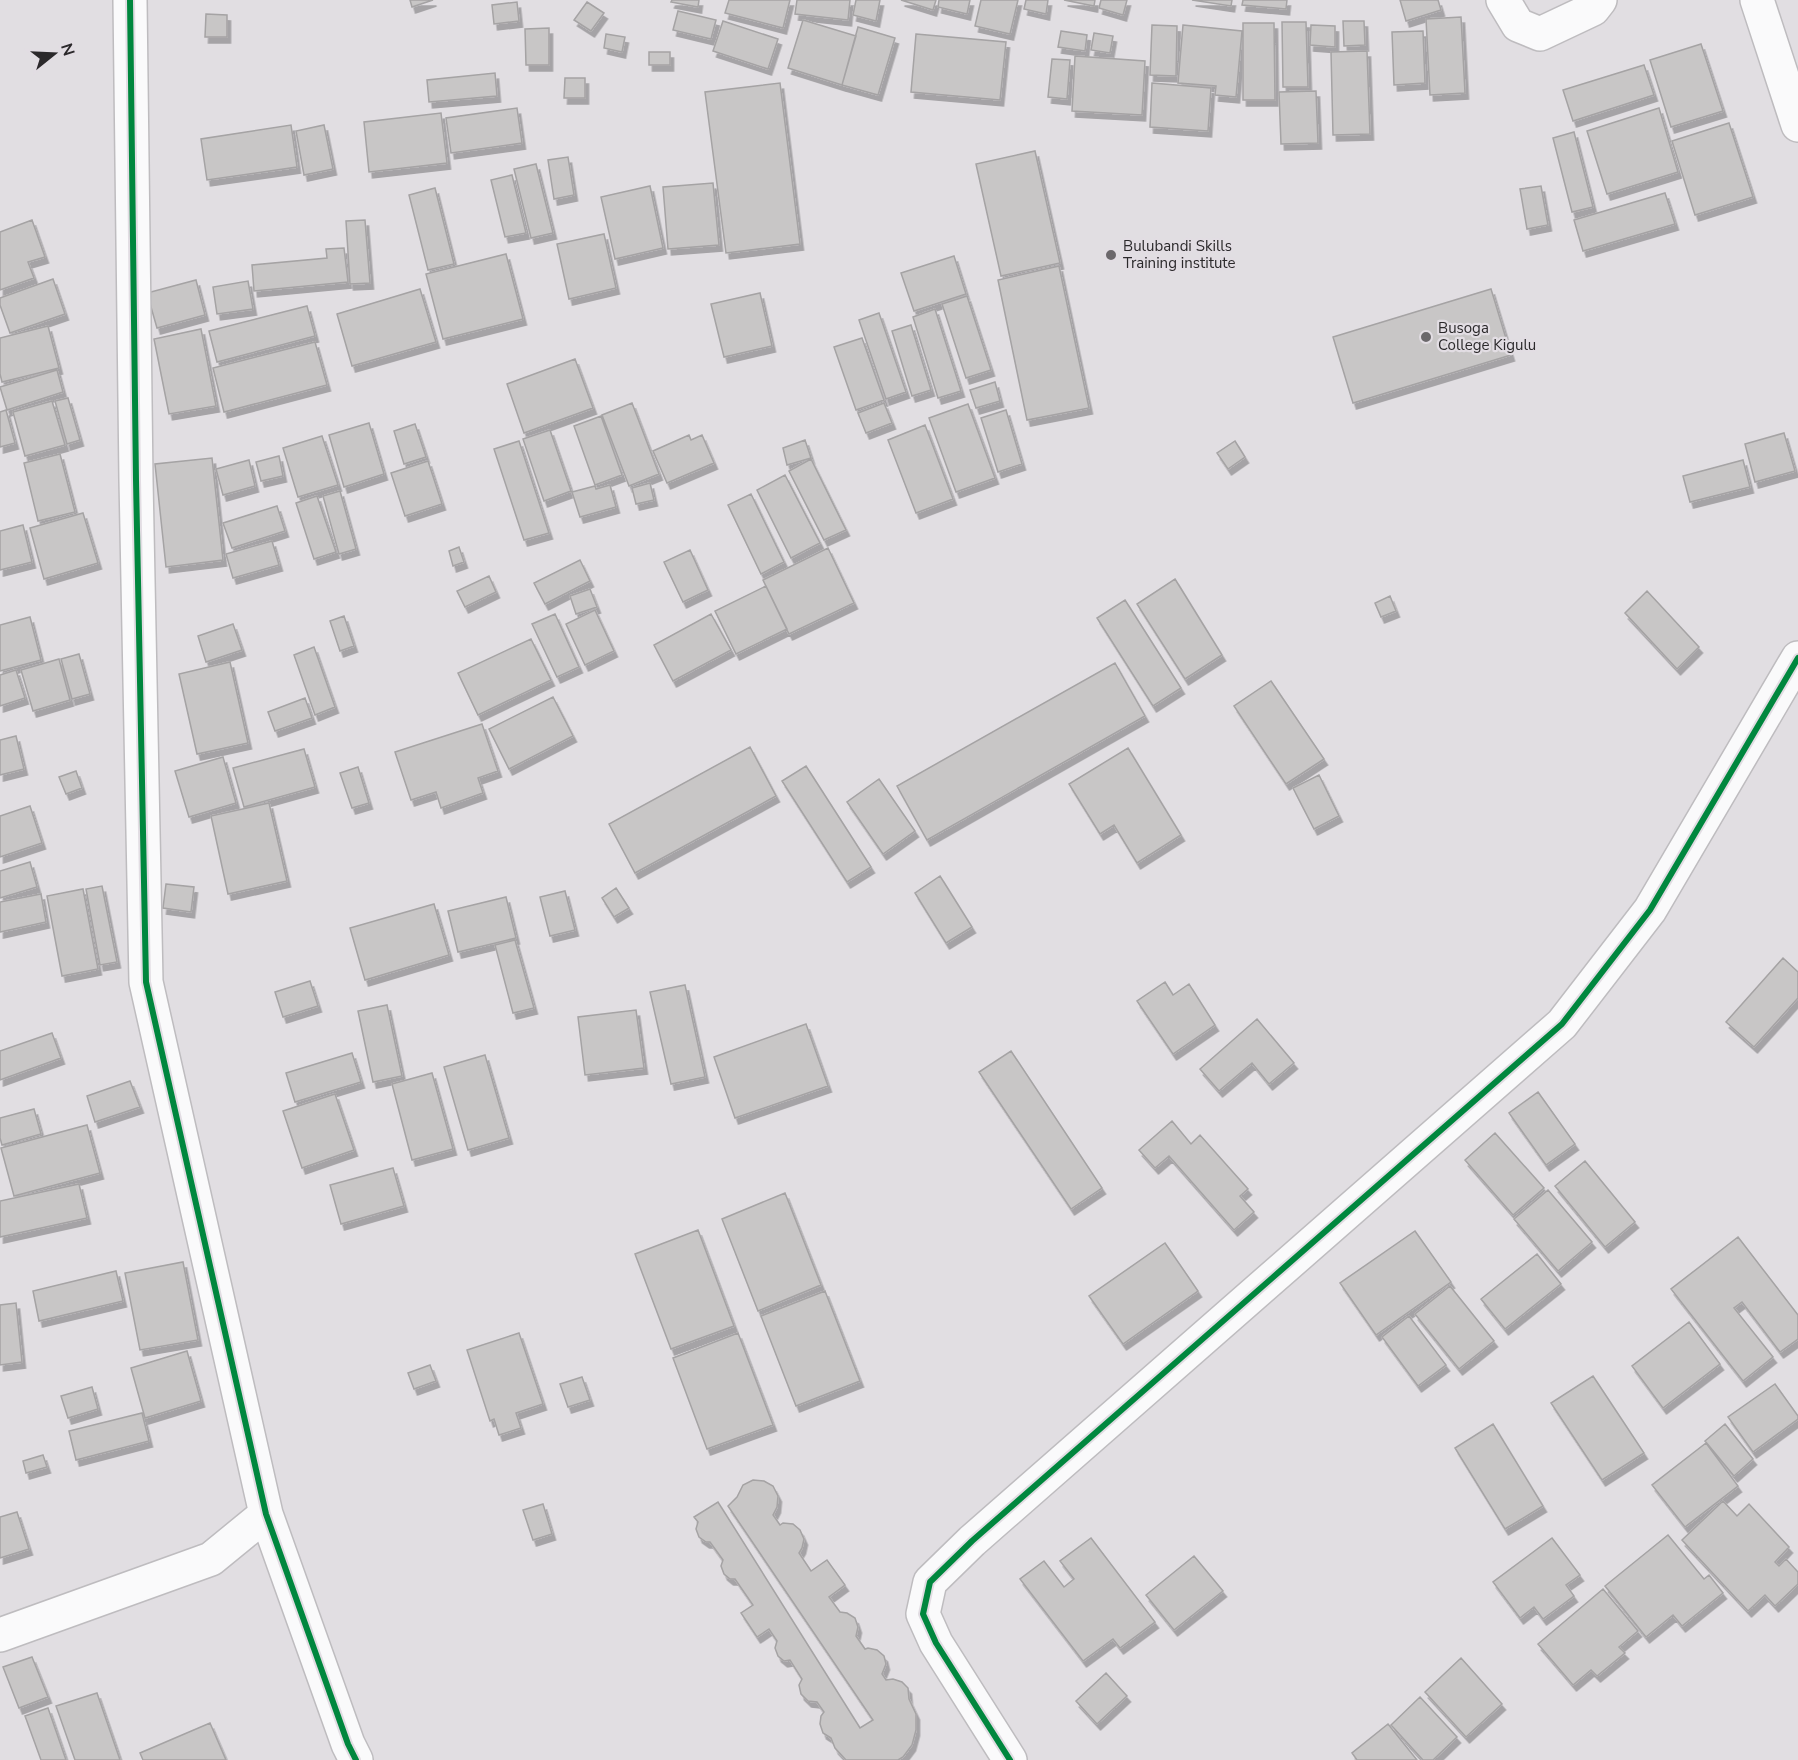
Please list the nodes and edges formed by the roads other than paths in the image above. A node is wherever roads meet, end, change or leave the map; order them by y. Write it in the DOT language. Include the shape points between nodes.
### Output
graph roads {
  1 [pos="130,0"];
  2 [pos="1503,0"];
  3 [pos="1600,0"];
  4 [pos="1757,0"];
  5 [pos="1798,125"];
  6 [pos="1798,658"];
  7 [pos="266,1514"];
  8 [pos="0,1635"];
  9 [pos="356,1760"];
  10 [pos="1010,1760"];
  1 -- 7 [label="street" via="146,982"];
  2 -- 3 [label="street" via="1518,25 1540,34 1593,9"];
  4 -- 5 [label="street"];
  6 -- 10 [label="street" via="1650,910 1562,1024 930,1582 923,1614 936,1643"];
  7 -- 8 [label="street" via="211,1559"];
  7 -- 9 [label="street"];
}
